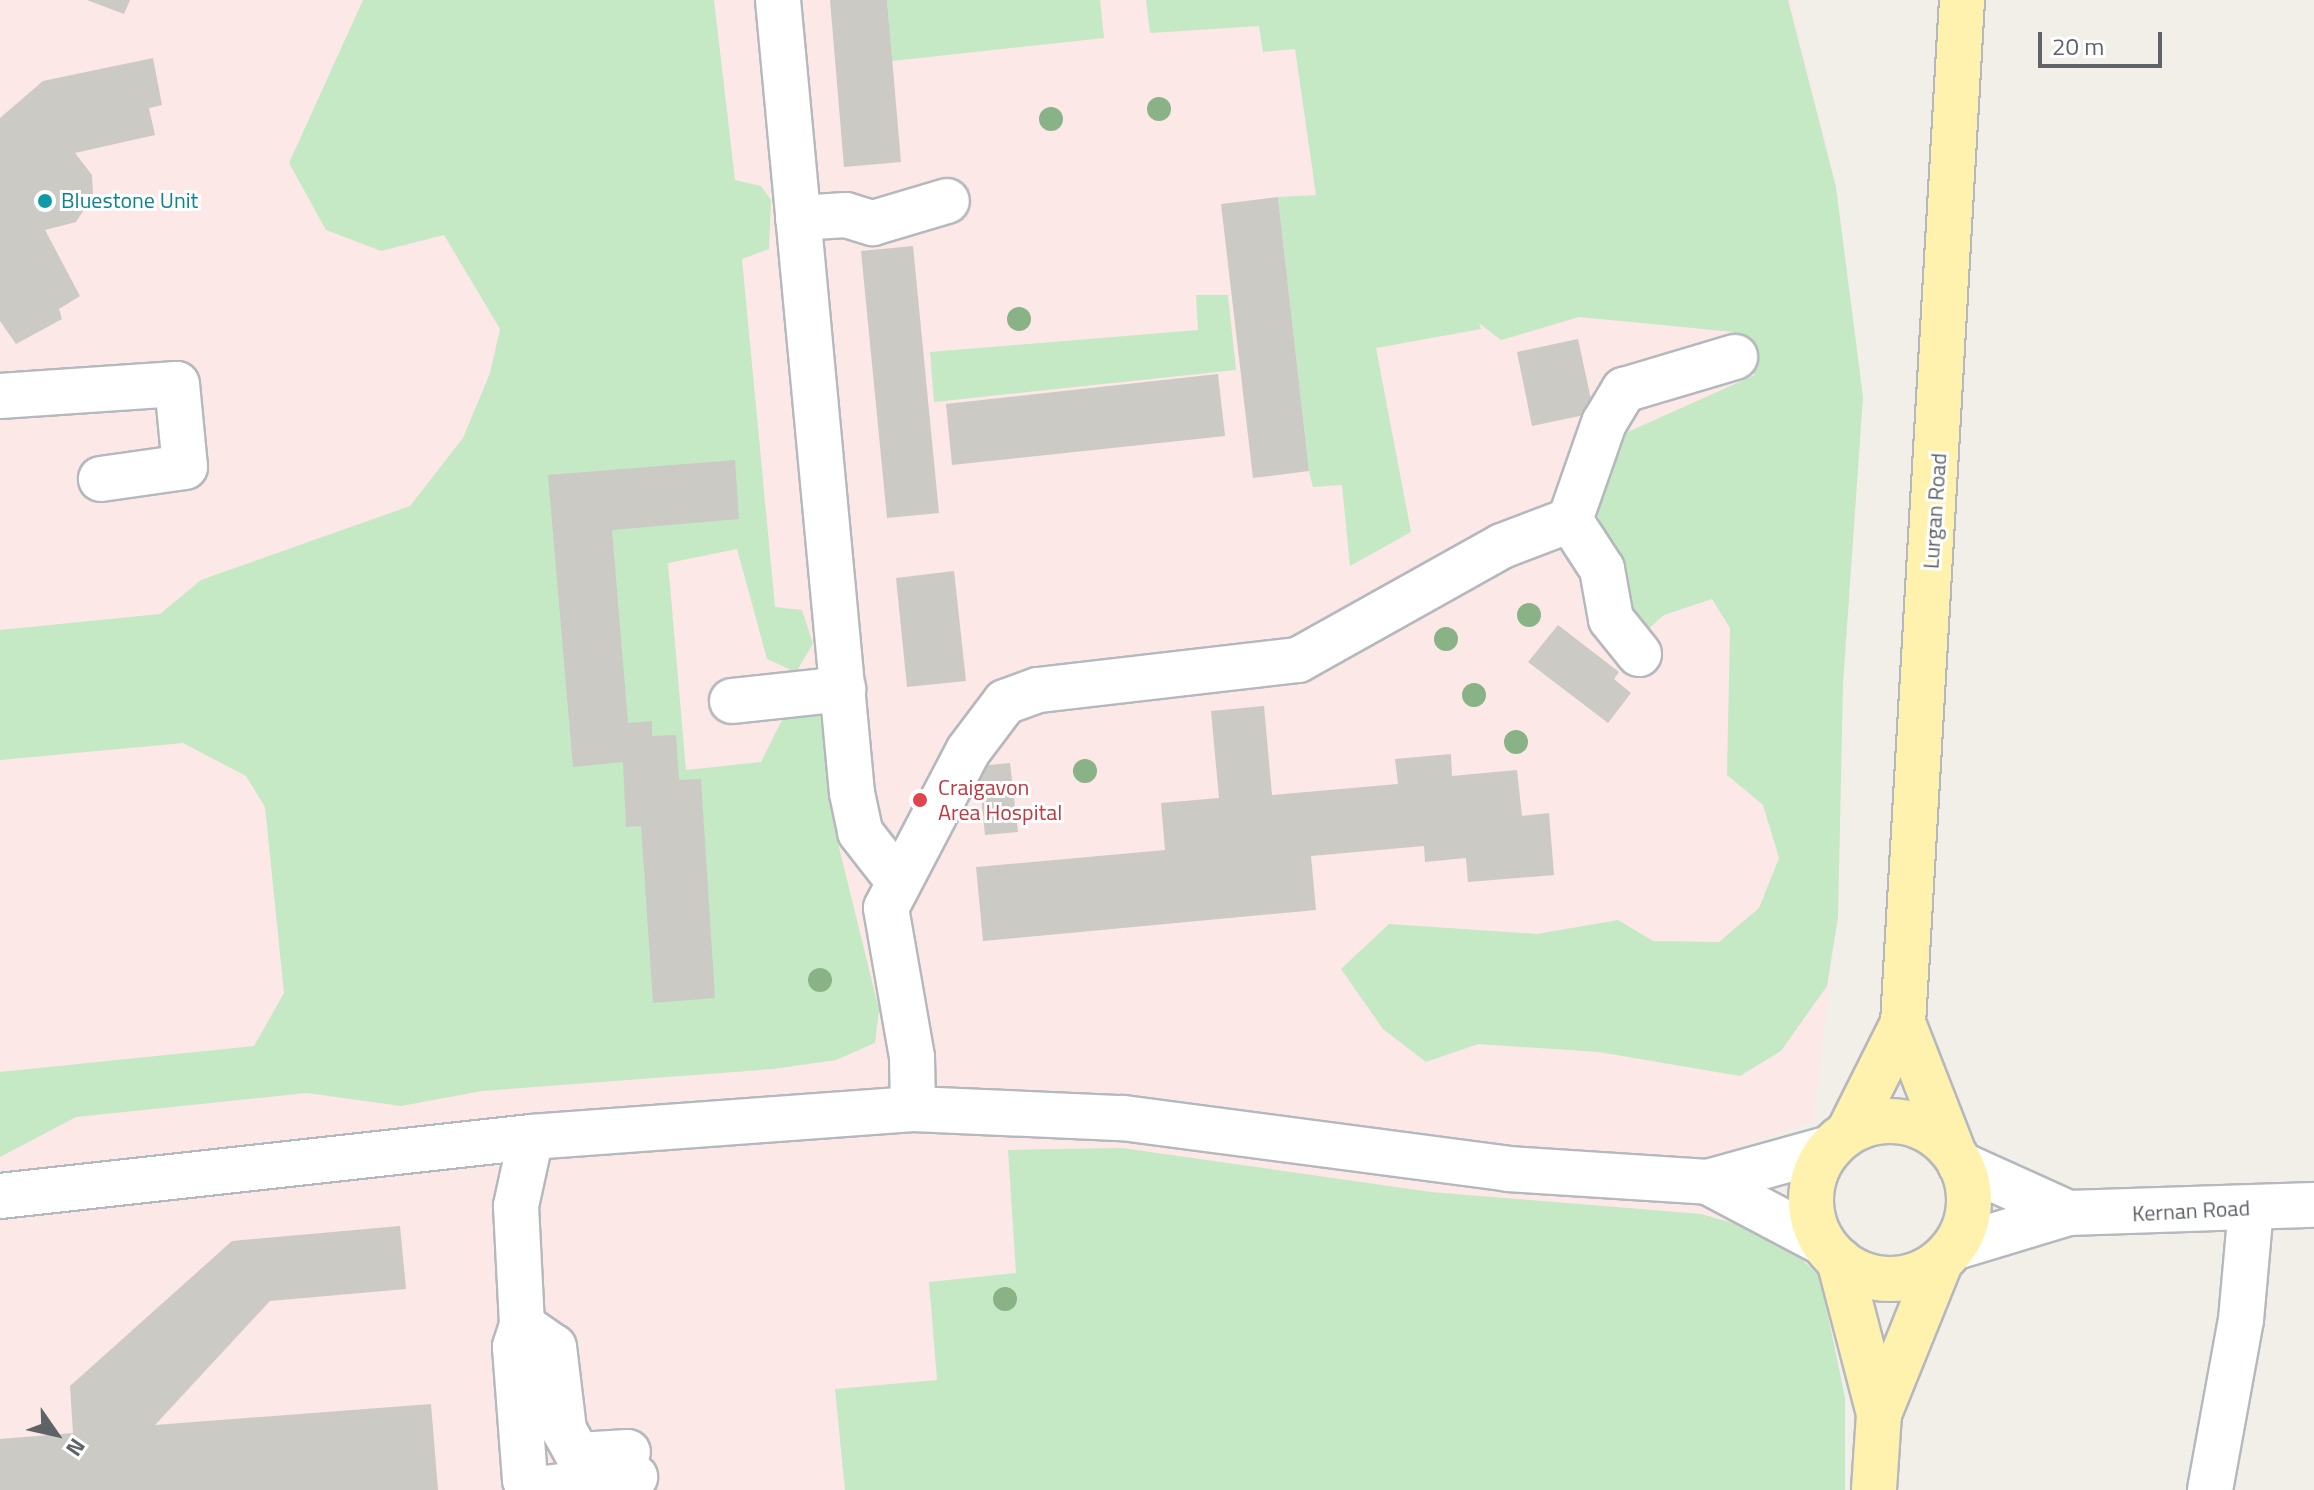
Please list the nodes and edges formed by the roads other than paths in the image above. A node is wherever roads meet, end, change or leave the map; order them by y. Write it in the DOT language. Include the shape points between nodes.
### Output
graph roads {
  1 [pos="778,0"];
  2 [pos="1962,0"];
  3 [pos="934,203"];
  4 [pos="798,218"];
  5 [pos="1735,357"];
  6 [pos="0,396"];
  7 [pos="101,479"];
  8 [pos="1570,520"];
  9 [pos="1639,654"];
  10 [pos="843,689"];
  11 [pos="732,701"];
  12 [pos="895,877"];
  13 [pos="1903,1023"];
  14 [pos="913,1109"];
  15 [pos="531,1137"];
  16 [pos="1840,1140"];
  17 [pos="1956,1156"];
  18 [pos="1708,1182"];
  19 [pos="0,1196"];
  20 [pos="2314,1205"];
  21 [pos="2251,1208"];
  22 [pos="2068,1213"];
  23 [pos="1831,1252"];
  24 [pos="1947,1256"];
  25 [pos="522,1325"];
  26 [pos="1879,1414"];
  27 [pos="536,1490"];
  28 [pos="1874,1490"];
  29 [pos="2210,1490"];
  1 -- 4 [label="street"];
  2 -- 13 [label="main road, Lurgan Road"];
  3 -- 4 [label="street" via="894,195 869,198 846,215"];
  4 -- 10 [label="street"];
  5 -- 8 [label="street" via="1624,390 1604,423"];
  6 -- 7 [label="street" via="177,384 185,467"];
  8 -- 9 [label="street" via="1602,569 1611,619"];
  8 -- 12 [label="street" via="1502,546 1298,660 1038,690 1005,702 968,751"];
  10 -- 11 [label="street"];
  10 -- 12 [label="street" via="860,832"];
  12 -- 14 [label="street" via="886,908 912,1057"];
  13 -- 16 [label="main road"];
  13 -- 17 [label="main road"];
  14 -- 15 [label="street"];
  14 -- 18 [label="street" via="1123,1118 1508,1169"];
  15 -- 19 [label="street"];
  15 -- 25 [label="street" via="516,1206"];
  16 -- 17 [label="main road" via="1897,1121 1927,1129"];
  16 -- 18 [label="street"];
  16 -- 23 [label="main road" via="1810,1193"];
  17 -- 22 [label="street, Kernan Road"];
  17 -- 24 [label="main road" via="1970,1208"];
  18 -- 23 [label="street"];
  20 -- 21 [label="street, Kernan Road"];
  21 -- 22 [label="street, Kernan Road"];
  21 -- 29 [label="street" via="2241,1320"];
  22 -- 24 [label="street, Kernan Road"];
  23 -- 24 [label="main road" via="1880,1280 1912,1277"];
  23 -- 26 [label="main road"];
  24 -- 26 [label="main road"];
  25 -- 27 [label="street" via="515,1347 525,1480"];
  25 -- 27 [label="street" via="554,1347 564,1430 578,1455 632,1464"];
  26 -- 28 [label="main road"];
}
